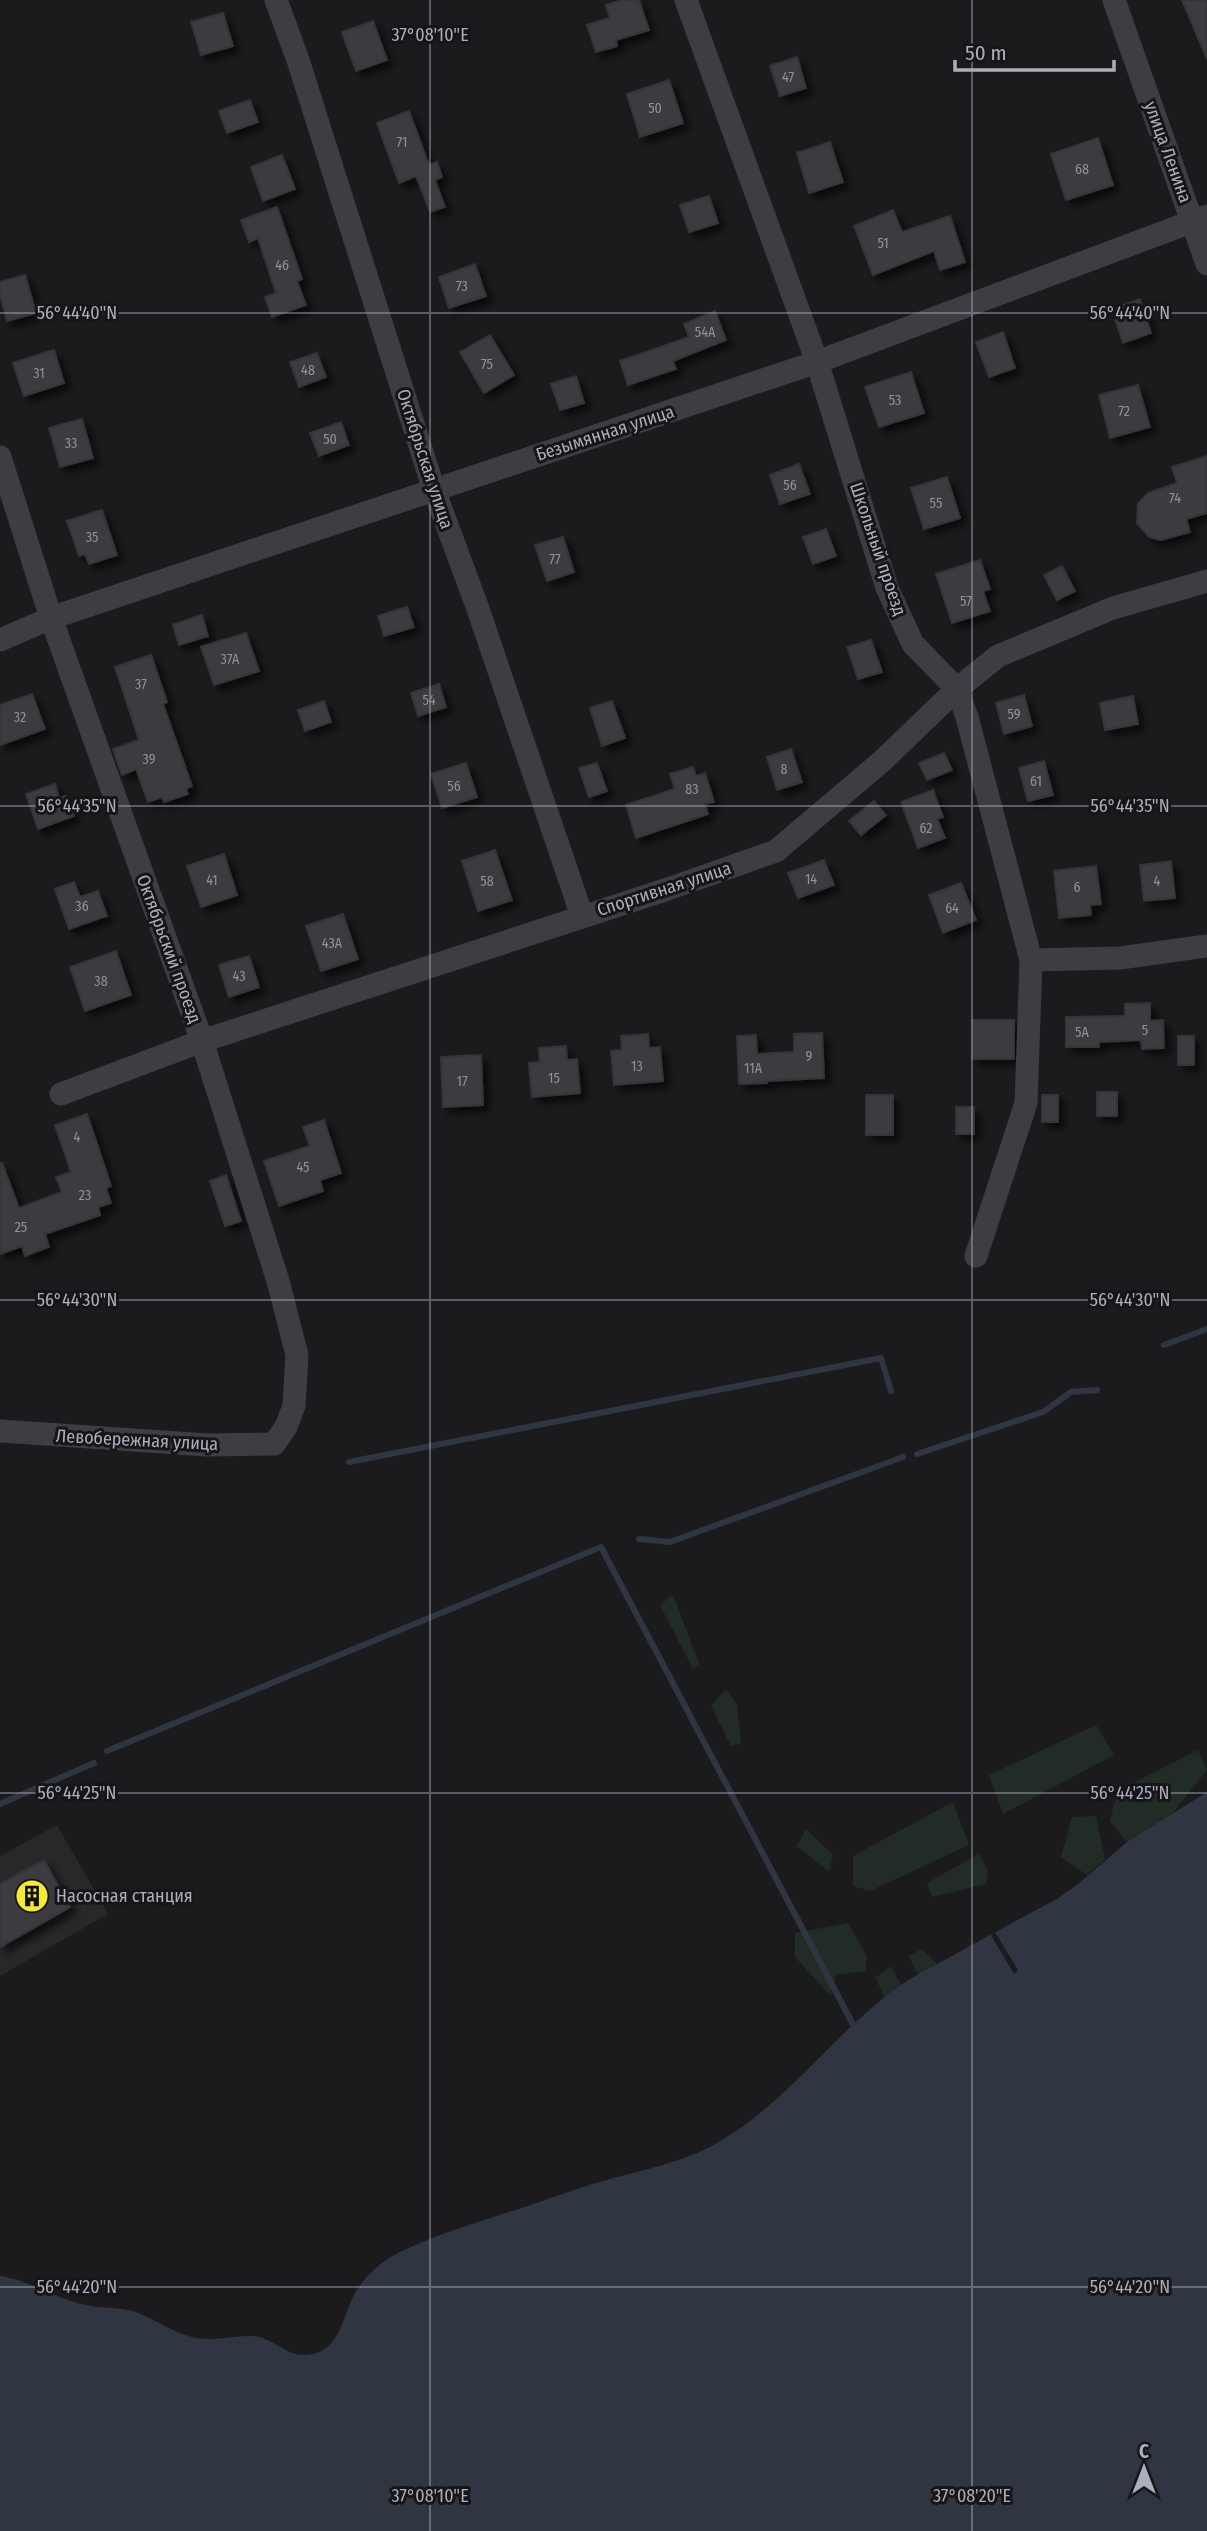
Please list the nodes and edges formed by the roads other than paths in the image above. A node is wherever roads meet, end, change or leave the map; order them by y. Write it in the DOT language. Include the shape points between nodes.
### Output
graph roads {
  1 [pos="276,0"];
  2 [pos="686,0"];
  3 [pos="1114,0"];
  4 [pos="1200,218"];
  5 [pos="1207,264"];
  6 [pos="817,362"];
  7 [pos="0,457"];
  8 [pos="434,490"];
  9 [pos="1207,581"];
  10 [pos="51,618"];
  11 [pos="0,640"];
  12 [pos="957,689"];
  13 [pos="582,916"];
  14 [pos="1207,946"];
  15 [pos="1031,960"];
  16 [pos="202,1041"];
  17 [pos="61,1094"];
  18 [pos="976,1256"];
  19 [pos="0,1431"];
  20 [pos="274,1444"];
  1 -- 8 [label="street, Октябрьская улица"];
  2 -- 6 [label="street, Школьный проезд"];
  3 -- 4 [label="street, улица Ленина"];
  4 -- 5 [label="street, улица Ленина"];
  4 -- 6 [label="street, Безымянная улица"];
  6 -- 8 [label="street, Безымянная улица"];
  6 -- 12 [label="street, Школьный проезд" via="887,588 913,644"];
  7 -- 10 [label="street, Октябрьский проезд"];
  8 -- 10 [label="street, Безымянная улица"];
  8 -- 13 [label="street, Октябрьская улица"];
  9 -- 12 [label="street, Спортивная улица" via="1113,608 998,656"];
  10 -- 11 [label="street, Безымянная улица"];
  10 -- 16 [label="street, Октябрьский проезд"];
  12 -- 13 [label="street, Спортивная улица" via="881,762 776,851"];
  12 -- 15 [label="street, Школьный проезд"];
  13 -- 16 [label="street, Спортивная улица"];
  14 -- 15 [label="street" via="1120,958"];
  15 -- 18 [label="street, Школьный проезд" via="1026,1103"];
  16 -- 17 [label="street, Спортивная улица"];
  16 -- 20 [label="street, Октябрьский проезд" via="297,1355 294,1406"];
  19 -- 20 [label="street, Левобережная улица" via="208,1445"];
}
